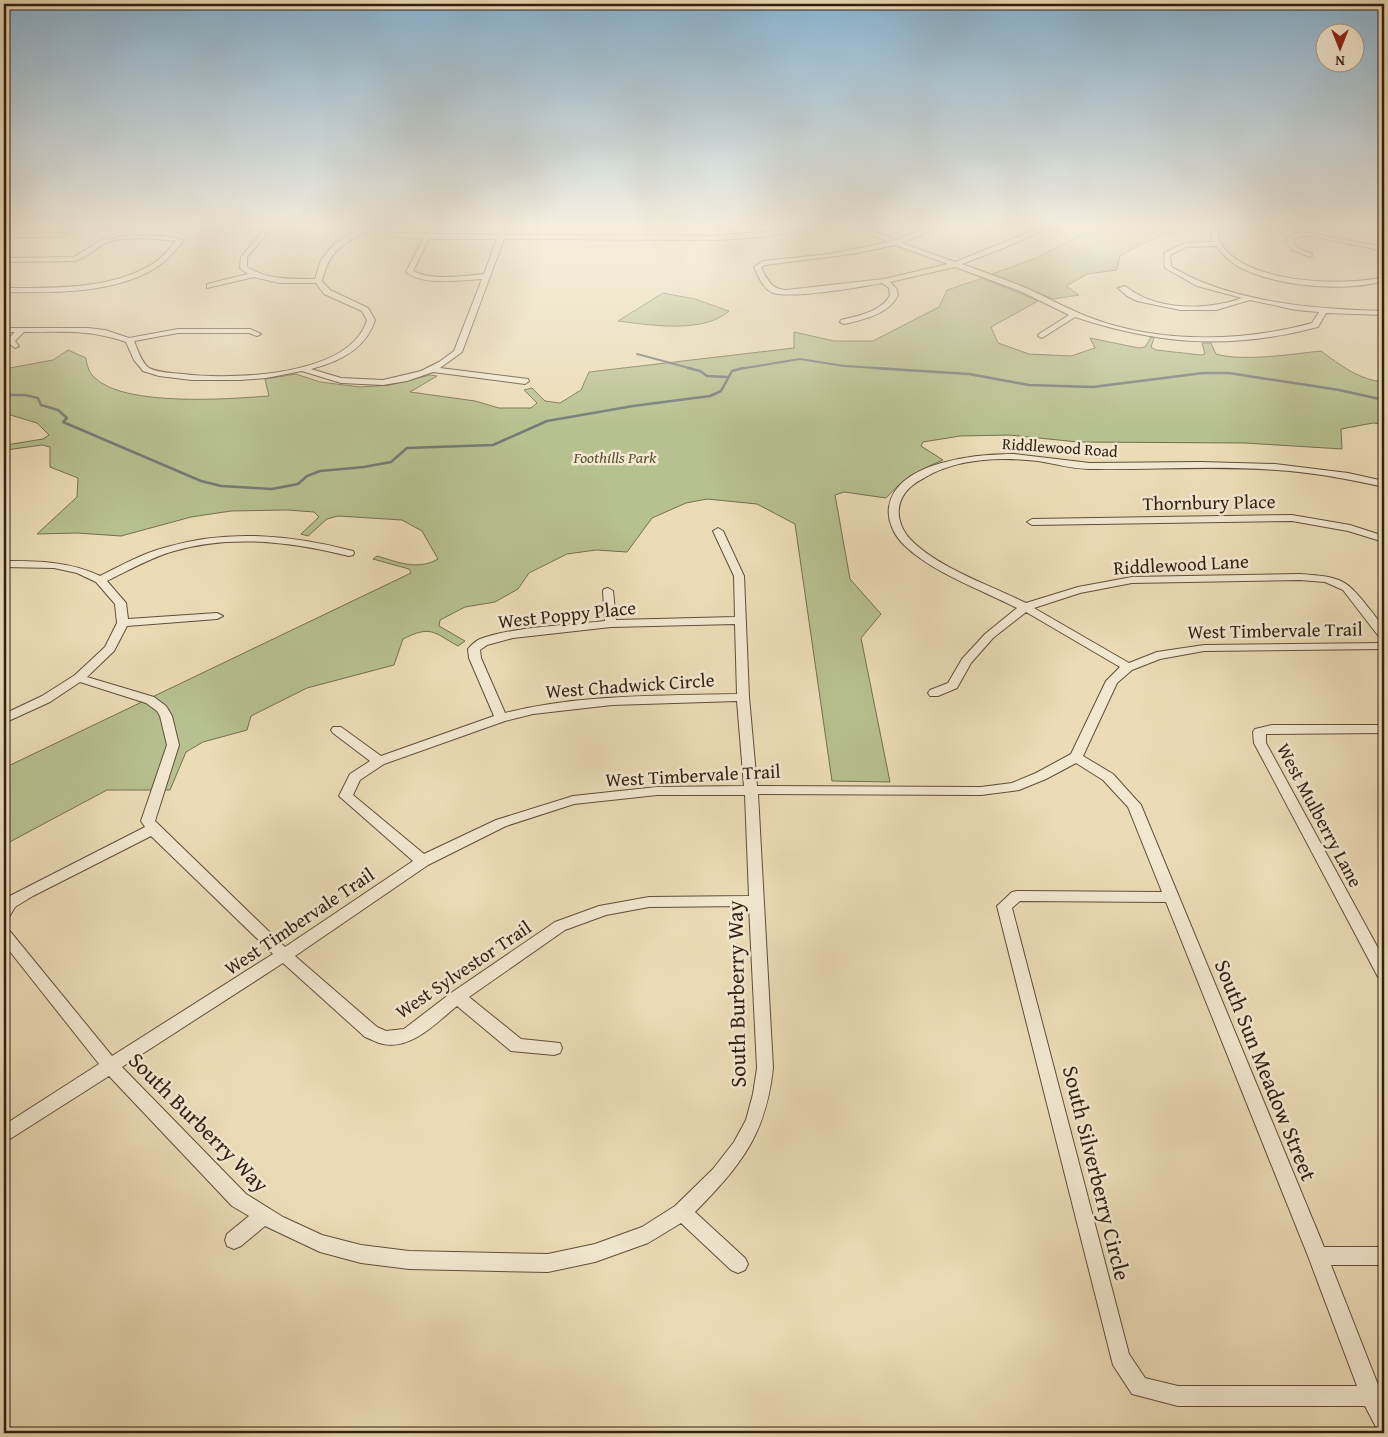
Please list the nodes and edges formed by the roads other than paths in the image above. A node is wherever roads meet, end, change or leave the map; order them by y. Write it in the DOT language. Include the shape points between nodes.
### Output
graph roads {
  1 [pos="331,294"];
  2 [pos="481,294"];
  3 [pos="894,294"];
  4 [pos="1032,294"];
  5 [pos="1127,294"];
  6 [pos="1235,294"];
  7 [pos="1249,298"];
  8 [pos="1324,311"];
  9 [pos="1384,313"];
  10 [pos="1075,314"];
  11 [pos="844,322"];
  12 [pos="4,330"];
  13 [pos="22,330"];
  14 [pos="257,334"];
  15 [pos="1042,336"];
  16 [pos="129,340"];
  17 [pos="15,346"];
  18 [pos="303,369"];
  19 [pos="435,370"];
  20 [pos="524,381"];
  21 [pos="1384,474"];
  22 [pos="1373,481"];
  23 [pos="1384,484"];
  24 [pos="1032,522"];
  25 [pos="718,531"];
  26 [pos="1384,539"];
  27 [pos="349,552"];
  28 [pos="4,564"];
  29 [pos="100,580"];
  30 [pos="608,591"];
  31 [pos="1025,607"];
  32 [pos="217,616"];
  33 [pos="741,620"];
  34 [pos="123,623"];
  35 [pos="611,624"];
  36 [pos="1384,636"];
  37 [pos="1384,646"];
  38 [pos="1128,667"];
  39 [pos="79,678"];
  40 [pos="934,693"];
  41 [pos="743,697"];
  42 [pos="501,718"];
  43 [pos="4,719"];
  44 [pos="1384,729"];
  45 [pos="336,730"];
  46 [pos="1076,757"];
  47 [pos="379,761"];
  48 [pos="751,789"];
  49 [pos="153,829"];
  50 [pos="423,861"];
  51 [pos="1172,897"];
  52 [pos="756,901"];
  53 [pos="4,913"];
  54 [pos="4,934"];
  55 [pos="284,955"];
  56 [pos="1384,972"];
  57 [pos="457,998"];
  58 [pos="554,1048"];
  59 [pos="111,1067"];
  60 [pos="4,1134"];
  61 [pos="682,1212"];
  62 [pos="264,1215"];
  63 [pos="234,1240"];
  64 [pos="1318,1256"];
  65 [pos="1384,1256"];
  66 [pos="738,1264"];
  67 [pos="1371,1396"];
  68 [pos="1384,1422"];
  1 -- 18 [label="street" via="365,310 371,320 368,330 352,348"];
  2 -- 19 [label="street" via="458,352"];
  3 -- 11 [label="street" via="887,305 864,317"];
  4 -- 10 [label="street"];
  5 -- 7 [label="street" via="1140,300 1214,308"];
  6 -- 7 [label="street"];
  7 -- 8 [label="street"];
  8 -- 9 [label="street"];
  8 -- 10 [label="street" via="1315,325 1291,333 1203,339 1174,338 1138,331"];
  10 -- 15 [label="street"];
  12 -- 13 [label="street"];
  13 -- 16 [label="street" via="88,330"];
  13 -- 17 [label="street" via="10,341"];
  14 -- 16 [label="street" via="250,331 178,331"];
  16 -- 18 [label="street" via="142,364 148,370 161,374 189,378 238,378"];
  18 -- 19 [label="street" via="321,377 363,382 404,379"];
  19 -- 20 [label="street"];
  21 -- 22 [label="street"];
  22 -- 23 [label="street, Riddlewood Road"];
  22 -- 31 [label="street, Riddlewood Road" via="1330,472 1268,466 1086,466 1031,458 993,458 960,462 928,471 906,486 895,498 893,515 900,533 924,557"];
  24 -- 26 [label="street, Thornbury Place" via="1292,518 1350,528"];
  25 -- 33 [label="street, South Burberry Way" via="739,576"];
  27 -- 29 [label="street" via="280,539 241,537 200,542 145,557"];
  28 -- 29 [label="street" via="54,565 80,570"];
  29 -- 34 [label="street" via="120,603"];
  30 -- 35 [label="street"];
  31 -- 36 [label="street, Riddlewood Lane" via="1078,590 1132,580 1327,579 1348,588"];
  31 -- 38 [label="street, Riddlewood Road"];
  31 -- 40 [label="street, Riddlewood Lane" via="989,636 966,662 953,685"];
  32 -- 34 [label="street"];
  33 -- 35 [label="street, West Poppy Place"];
  33 -- 41 [label="street, South Burberry Way"];
  34 -- 39 [label="street" via="110,649"];
  35 -- 42 [label="street, West Poppy Place" via="513,635 483,642 474,649"];
  37 -- 38 [label="street, West Timbervale Trail" via="1204,648 1157,656"];
  38 -- 46 [label="street, West Timbervale Trail" via="1112,681"];
  39 -- 43 [label="street" via="46,699"];
  39 -- 49 [label="street" via="150,700 166,716 173,745 148,820"];
  41 -- 42 [label="street, West Chadwick Circle" via="612,701 534,710"];
  41 -- 48 [label="street, South Burberry Way"];
  42 -- 47 [label="street, West Chadwick Circle"];
  44 -- 56 [label="street, West Mulberry Lane" via="1272,729 1259,732 1260,743"];
  45 -- 47 [label="street"];
  46 -- 48 [label="street, West Timbervale Trail" via="1014,787 981,792"];
  46 -- 51 [label="street, South Sun Meadow Street" via="1108,777 1134,805"];
  47 -- 50 [label="street, West Chadwick Circle" via="355,777 346,796"];
  48 -- 50 [label="street, West Timbervale Trail" via="657,791 573,800 501,823"];
  48 -- 52 [label="street, South Burberry Way"];
  49 -- 53 [label="street" via="28,892 9,903"];
  49 -- 55 [label="street, West Sylvestor Trail"];
  50 -- 55 [label="street, West Timbervale Trail"];
  51 -- 64 [label="street, South Sun Meadow Street"];
  51 -- 67 [label="street, South Silverberry Circle" via="1017,896 1004,906 1120,1358 1140,1387 1178,1396"];
  52 -- 57 [label="street, West Sylvestor Trail" via="649,902 604,910 560,926"];
  52 -- 61 [label="street, South Burberry Way" via="765,1068 762,1094 754,1121 740,1148 719,1175"];
  54 -- 59 [label="street, South Burberry Way"];
  55 -- 57 [label="street, West Sylvestor Trail" via="371,1032 385,1038 408,1035"];
  55 -- 59 [label="street, West Timbervale Trail"];
  57 -- 58 [label="street" via="517,1046"];
  59 -- 60 [label="street, West Timbervale Trail"];
  59 -- 62 [label="street, South Burberry Way" via="239,1200"];
  61 -- 62 [label="street, South Burberry Way" via="648,1234 595,1253 548,1262 409,1260 361,1254 320,1243"];
  61 -- 66 [label="street"];
  62 -- 63 [label="street"];
  64 -- 65 [label="street"];
  64 -- 67 [label="street, South Sun Meadow Street"];
  67 -- 68 [label="street, South Sun Meadow Street"];
}
